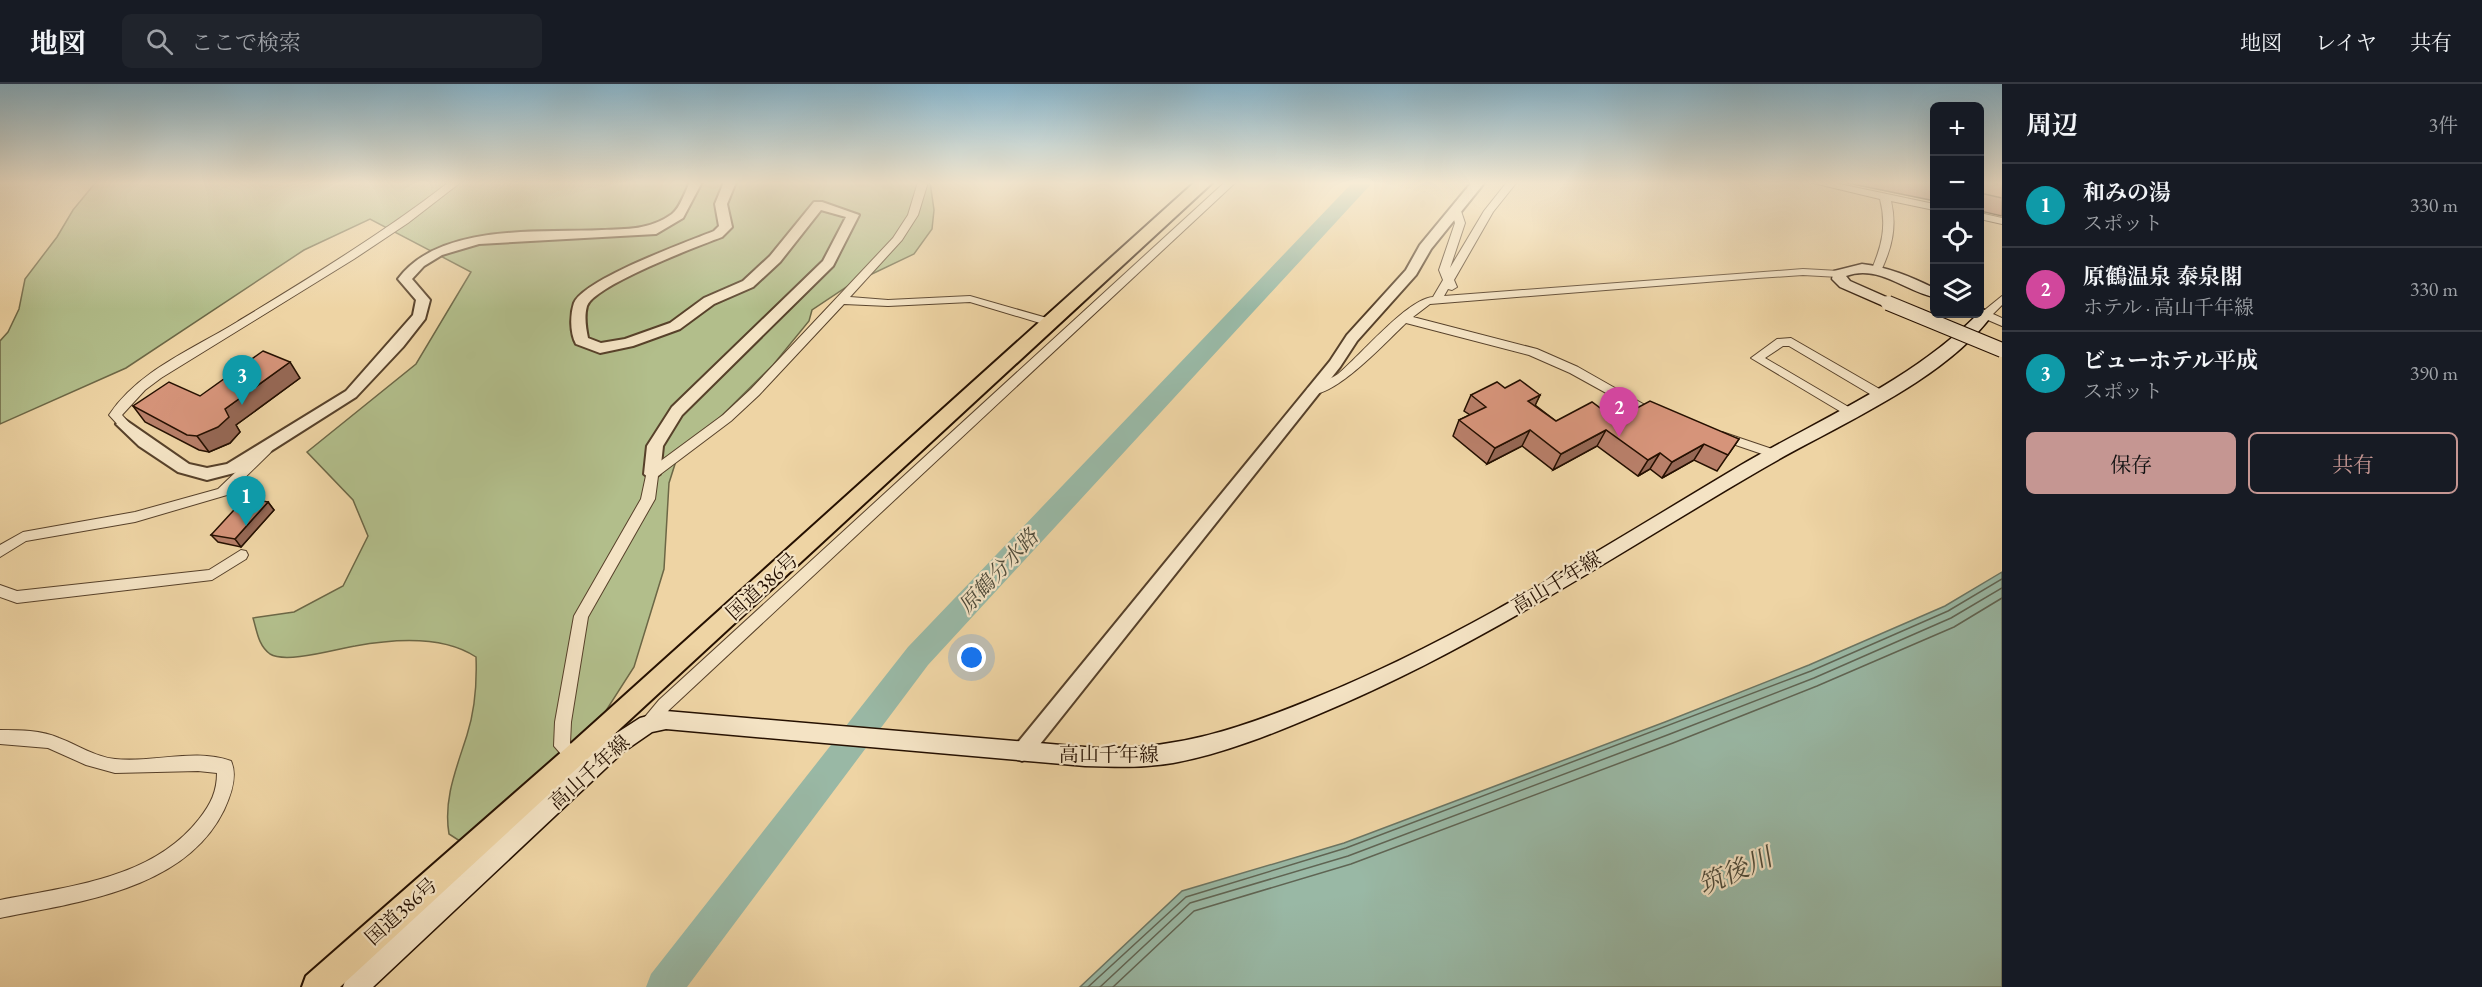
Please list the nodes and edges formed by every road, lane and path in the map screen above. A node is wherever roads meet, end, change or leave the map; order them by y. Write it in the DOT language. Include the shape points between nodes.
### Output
graph roads {
  1 [pos="393,224"];
  2 [pos="664,224"];
  3 [pos="725,224"];
  4 [pos="803,224"];
  5 [pos="849,224"];
  6 [pos="908,224"];
  7 [pos="1158,224"];
  8 [pos="1185,224"];
  9 [pos="1444,224"];
  10 [pos="1460,224"];
  11 [pos="1483,224"];
  12 [pos="1890,224"];
  13 [pos="1876,271"];
  14 [pos="1839,274"];
  15 [pos="1449,283"];
  16 [pos="1930,291"];
  17 [pos="1476,297"];
  18 [pos="1437,299"];
  19 [pos="2002,299"];
  20 [pos="841,300"];
  21 [pos="1407,316"];
  22 [pos="1989,316"];
  23 [pos="1050,322"];
  24 [pos="2002,350"];
  25 [pos="1312,392"];
  26 [pos="1879,394"];
  27 [pos="1848,412"];
  28 [pos="1665,420"];
  29 [pos="124,424"];
  30 [pos="1713,434"];
  31 [pos="274,442"];
  32 [pos="1774,454"];
  33 [pos="652,474"];
  34 [pos="0,552"];
  35 [pos="241,555"];
  36 [pos="0,591"];
  37 [pos="657,722"];
  38 [pos="0,737"];
  39 [pos="1013,750"];
  40 [pos="574,757"];
  41 [pos="0,909"];
  42 [pos="317,987"];
  43 [pos="355,987"];
  1 -- 29 [label="street" via="153,378 126,399 115,415"];
  2 -- 31 [label="street" via="652,231 479,240 454,245 415,265 405,279 423,300 420,316 398,344 351,394"];
  3 -- 4 [label="street" via="718,234 599,286 581,303 581,341 600,348 628,343 675,326 709,302 748,284 775,260"];
  5 -- 33 [label="street" via="828,262 677,411 656,446"];
  6 -- 20 [label="street"];
  7 -- 23 [label="highway, 国道386号"];
  8 -- 37 [label="street" via="664,705"];
  9 -- 25 [label="street" via="1411,272 1352,338"];
  10 -- 15 [label="street" via="1444,270"];
  11 -- 15 [label="street"];
  12 -- 13 [label="street" via="1890,236"];
  13 -- 14 [label="main road"];
  13 -- 16 [label="main road"];
  14 -- 17 [label="street" via="1803,272"];
  14 -- 24 [label="main road, bridge" via="1845,284"];
  15 -- 17 [label="street"];
  15 -- 18 [label="street"];
  17 -- 18 [label="street"];
  18 -- 21 [label="street" via="1421,303"];
  19 -- 22 [label="street"];
  20 -- 23 [label="street" via="888,303 970,298"];
  20 -- 33 [label="street" via="727,418"];
  21 -- 25 [label="street" via="1340,378"];
  21 -- 28 [label="street" via="1409,320 1533,352"];
  22 -- 26 [label="main road, 高山千年線" via="1910,378"];
  23 -- 40 [label="highway, 国道386号"];
  25 -- 39 [label="street"];
  26 -- 27 [label="main road, 高山千年線"];
  26 -- 27 [label="street" via="1791,342 1781,342 1757,358"];
  27 -- 32 [label="main road, 高山千年線"];
  29 -- 31 [label="street" via="184,468 207,474 232,468"];
  30 -- 32 [label="street"];
  31 -- 34 [label="street" via="222,492 135,516 23,537"];
  32 -- 39 [label="main road, 高山千年線" via="1436,653 1334,700 1242,735 1172,754 1130,759"];
  33 -- 40 [label="street" via="648,499 581,616 563,722 562,746"];
  35 -- 36 [label="street" via="212,575 17,597"];
  37 -- 39 [label="main road, 高山千年線"];
  37 -- 43 [label="main road, 高山千年線" via="616,745"];
  38 -- 41 [label="street" via="52,742 112,766 225,766 227,782 206,825 178,853 149,870 107,886"];
  40 -- 42 [label="highway, 国道386号"];
}
